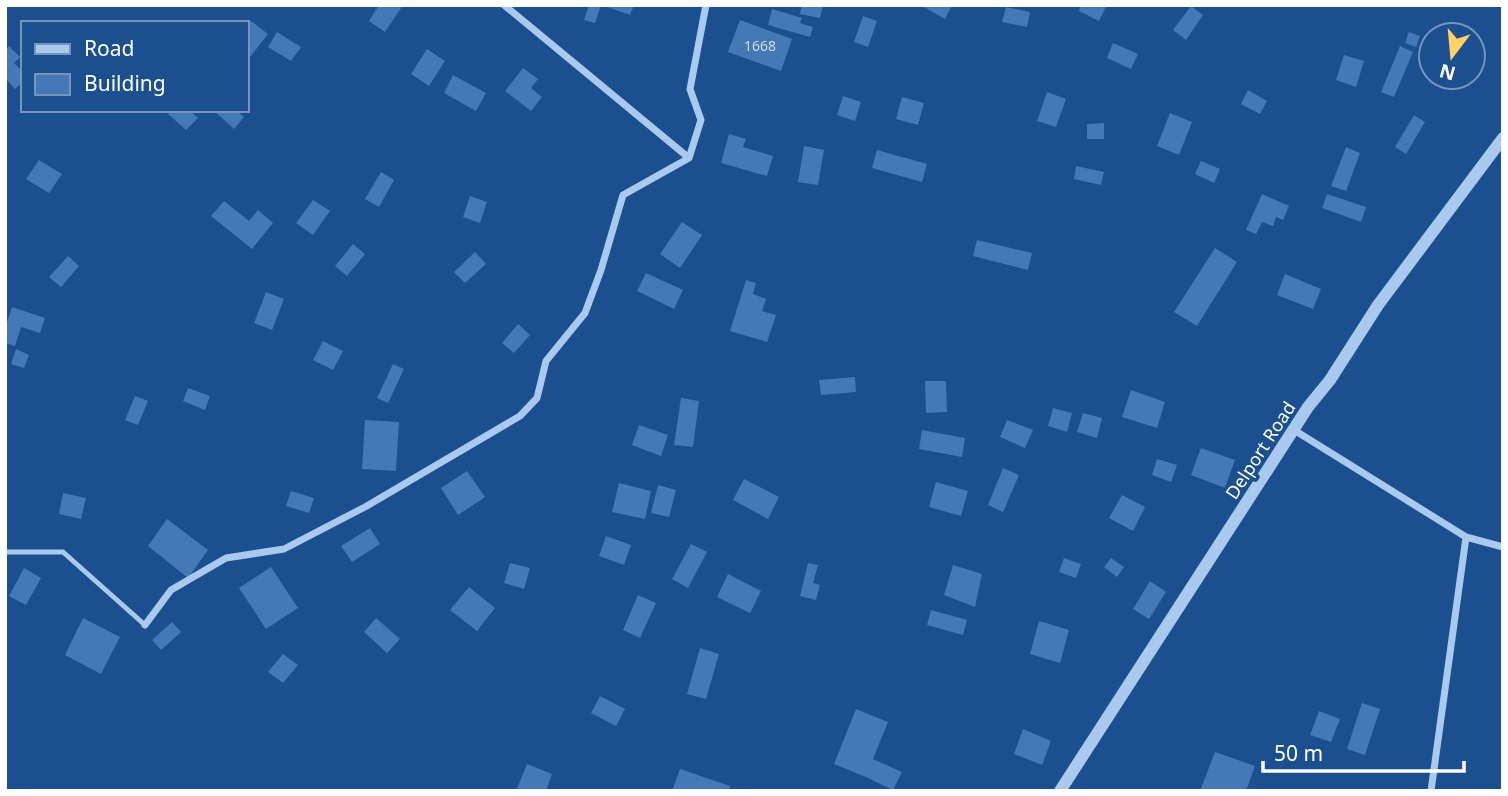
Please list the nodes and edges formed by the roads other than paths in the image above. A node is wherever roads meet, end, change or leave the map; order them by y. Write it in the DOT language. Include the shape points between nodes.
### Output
graph roads {
  1 [pos="504,5"];
  2 [pos="706,5"];
  3 [pos="1503,138"];
  4 [pos="689,158"];
  5 [pos="1294,430"];
  6 [pos="1466,537"];
  7 [pos="1503,547"];
  8 [pos="5,552"];
  9 [pos="145,625"];
  10 [pos="1060,791"];
  11 [pos="1431,791"];
  1 -- 4 [label="street"];
  2 -- 4 [label="street" via="690,89 701,120"];
  3 -- 5 [label="street, Delport Road" via="1378,305"];
  4 -- 9 [label="street" via="624,195 585,313 546,360 537,398 520,416 284,549 226,558 171,590"];
  5 -- 6 [label="street"];
  5 -- 10 [label="street, Delport Road"];
  6 -- 7 [label="street"];
  6 -- 11 [label="street"];
  8 -- 9 [label="lane" via="63,552"];
}
